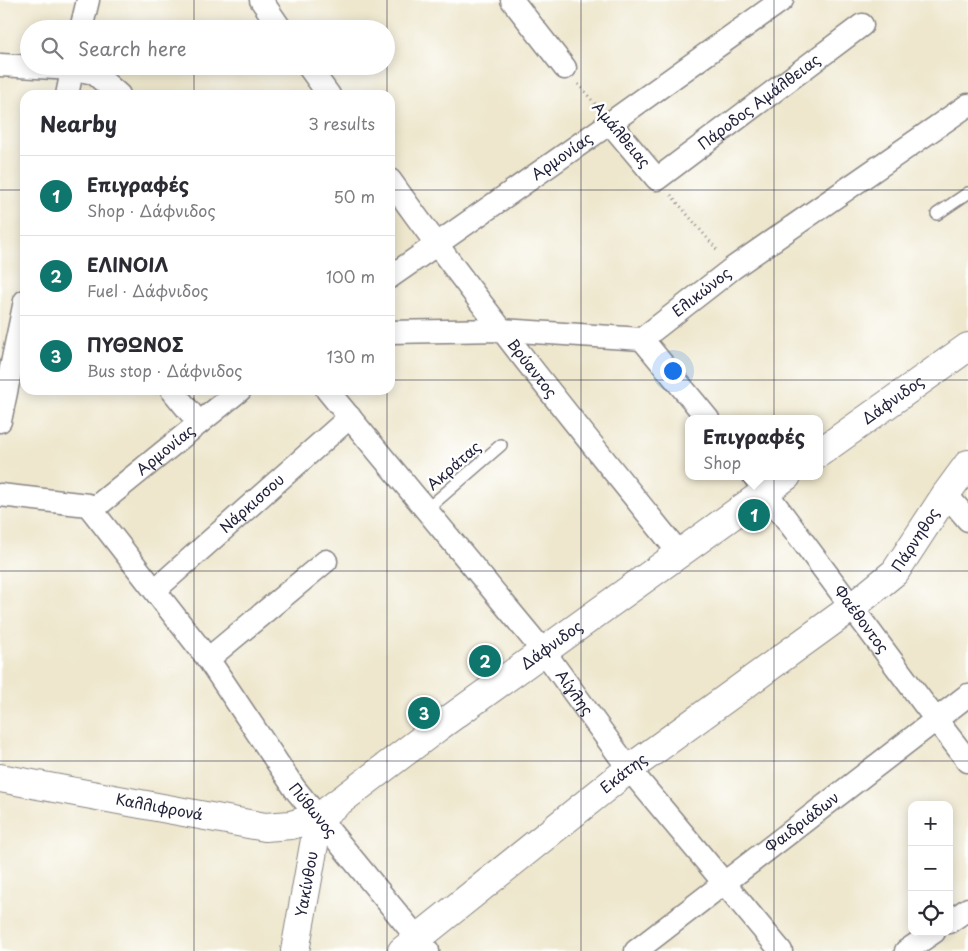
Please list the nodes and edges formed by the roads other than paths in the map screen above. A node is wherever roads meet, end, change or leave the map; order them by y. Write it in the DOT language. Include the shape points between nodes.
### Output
graph roads {
  1 [pos="88,0"];
  2 [pos="261,0"];
  3 [pos="512,0"];
  4 [pos="782,0"];
  5 [pos="84,20"];
  6 [pos="275,20"];
  7 [pos="862,25"];
  8 [pos="0,65"];
  9 [pos="20,66"];
  10 [pos="566,68"];
  11 [pos="72,75"];
  12 [pos="96,75"];
  13 [pos="315,75"];
  14 [pos="69,90"];
  15 [pos="113,90"];
  16 [pos="325,90"];
  17 [pos="968,105"];
  18 [pos="610,123"];
  19 [pos="657,179"];
  20 [pos="395,187"];
  21 [pos="968,193"];
  22 [pos="937,214"];
  23 [pos="436,244"];
  24 [pos="395,273"];
  25 [pos="20,325"];
  26 [pos="502,330"];
  27 [pos="395,332"];
  28 [pos="642,339"];
  29 [pos="967,350"];
  30 [pos="176,395"];
  31 [pos="234,395"];
  32 [pos="331,395"];
  33 [pos="705,415"];
  34 [pos="350,417"];
  35 [pos="0,421"];
  36 [pos="199,423"];
  37 [pos="502,445"];
  38 [pos="823,450"];
  39 [pos="968,464"];
  40 [pos="769,481"];
  41 [pos="946,494"];
  42 [pos="0,495"];
  43 [pos="90,508"];
  44 [pos="426,510"];
  45 [pos="968,520"];
  46 [pos="680,554"];
  47 [pos="326,562"];
  48 [pos="155,590"];
  49 [pos="852,607"];
  50 [pos="543,652"];
  51 [pos="208,659"];
  52 [pos="968,695"];
  53 [pos="937,719"];
  54 [pos="968,760"];
  55 [pos="629,769"];
  56 [pos="0,778"];
  57 [pos="319,817"];
  58 [pos="725,882"];
  59 [pos="968,909"];
  60 [pos="953,919"];
  61 [pos="928,936"];
  62 [pos="416,947"];
  63 [pos="295,951"];
  64 [pos="636,951"];
  65 [pos="781,951"];
  66 [pos="906,951"];
  1 -- 5 [label="street"];
  2 -- 6 [label="street"];
  3 -- 10 [label="street"];
  4 -- 18 [label="street, Αρμονίας"];
  7 -- 19 [label="street, Πάροδος Αμάλθειας"];
  8 -- 9 [label="street"];
  11 -- 14 [label="street"];
  12 -- 15 [label="street"];
  13 -- 16 [label="street"];
  17 -- 28 [label="street, Ελικώνος" via="733,268"];
  18 -- 19 [label="street, Αμάλθειας"];
  18 -- 23 [label="street, Αρμονίας"];
  20 -- 23 [label="street, Βρύαντος"];
  21 -- 22 [label="lane"];
  23 -- 24 [label="street, Αρμονίας"];
  23 -- 26 [label="street, Βρύαντος"];
  25 -- 35 [label="street"];
  26 -- 27 [label="street"];
  26 -- 28 [label="street"];
  26 -- 46 [label="street, Βρύαντος"];
  28 -- 33 [label="street"];
  29 -- 38 [label="street, Δάφνιδος"];
  30 -- 36 [label="street"];
  31 -- 36 [label="street, Αρμονίας"];
  32 -- 34 [label="street, Αίγλης"];
  34 -- 44 [label="street, Αίγλης"];
  34 -- 48 [label="street, Νάρκισσου"];
  36 -- 43 [label="street, Αρμονίας"];
  37 -- 44 [label="lane, Ακράτας"];
  39 -- 41 [label="street, Πάρνηθος"];
  40 -- 46 [label="street, Δάφνιδος"];
  40 -- 49 [label="street, Φαέθοντος"];
  41 -- 45 [label="street"];
  41 -- 49 [label="street, Πάρνηθος" via="895,572"];
  42 -- 43 [label="street"];
  43 -- 48 [label="street, Πύθωνος"];
  44 -- 50 [label="street, Αίγλης"];
  46 -- 50 [label="street, Δάφνιδος"];
  47 -- 51 [label="street"];
  48 -- 51 [label="street, Πύθωνος"];
  49 -- 53 [label="street, Φαέθοντος"];
  49 -- 55 [label="street, Εκάτης"];
  50 -- 55 [label="street, Αίγλης"];
  50 -- 57 [label="street, Δάφνιδος"];
  51 -- 57 [label="street, Πύθωνος" via="295,790"];
  52 -- 53 [label="street, Φαιδριάδων"];
  53 -- 54 [label="street, Φαέθοντος"];
  53 -- 58 [label="street, Φαιδριάδων"];
  55 -- 58 [label="street, Αίγλης"];
  55 -- 62 [label="street, Εκάτης"];
  56 -- 57 [label="street, Καλλιφρονά" via="265,827 291,825"];
  57 -- 62 [label="street, Πύθωνος"];
  57 -- 63 [label="street, Υακίνθου"];
  58 -- 64 [label="street, Φαιδριάδων"];
  58 -- 65 [label="street, Αίγλης"];
  59 -- 60 [label="street"];
  61 -- 66 [label="street"];
}
